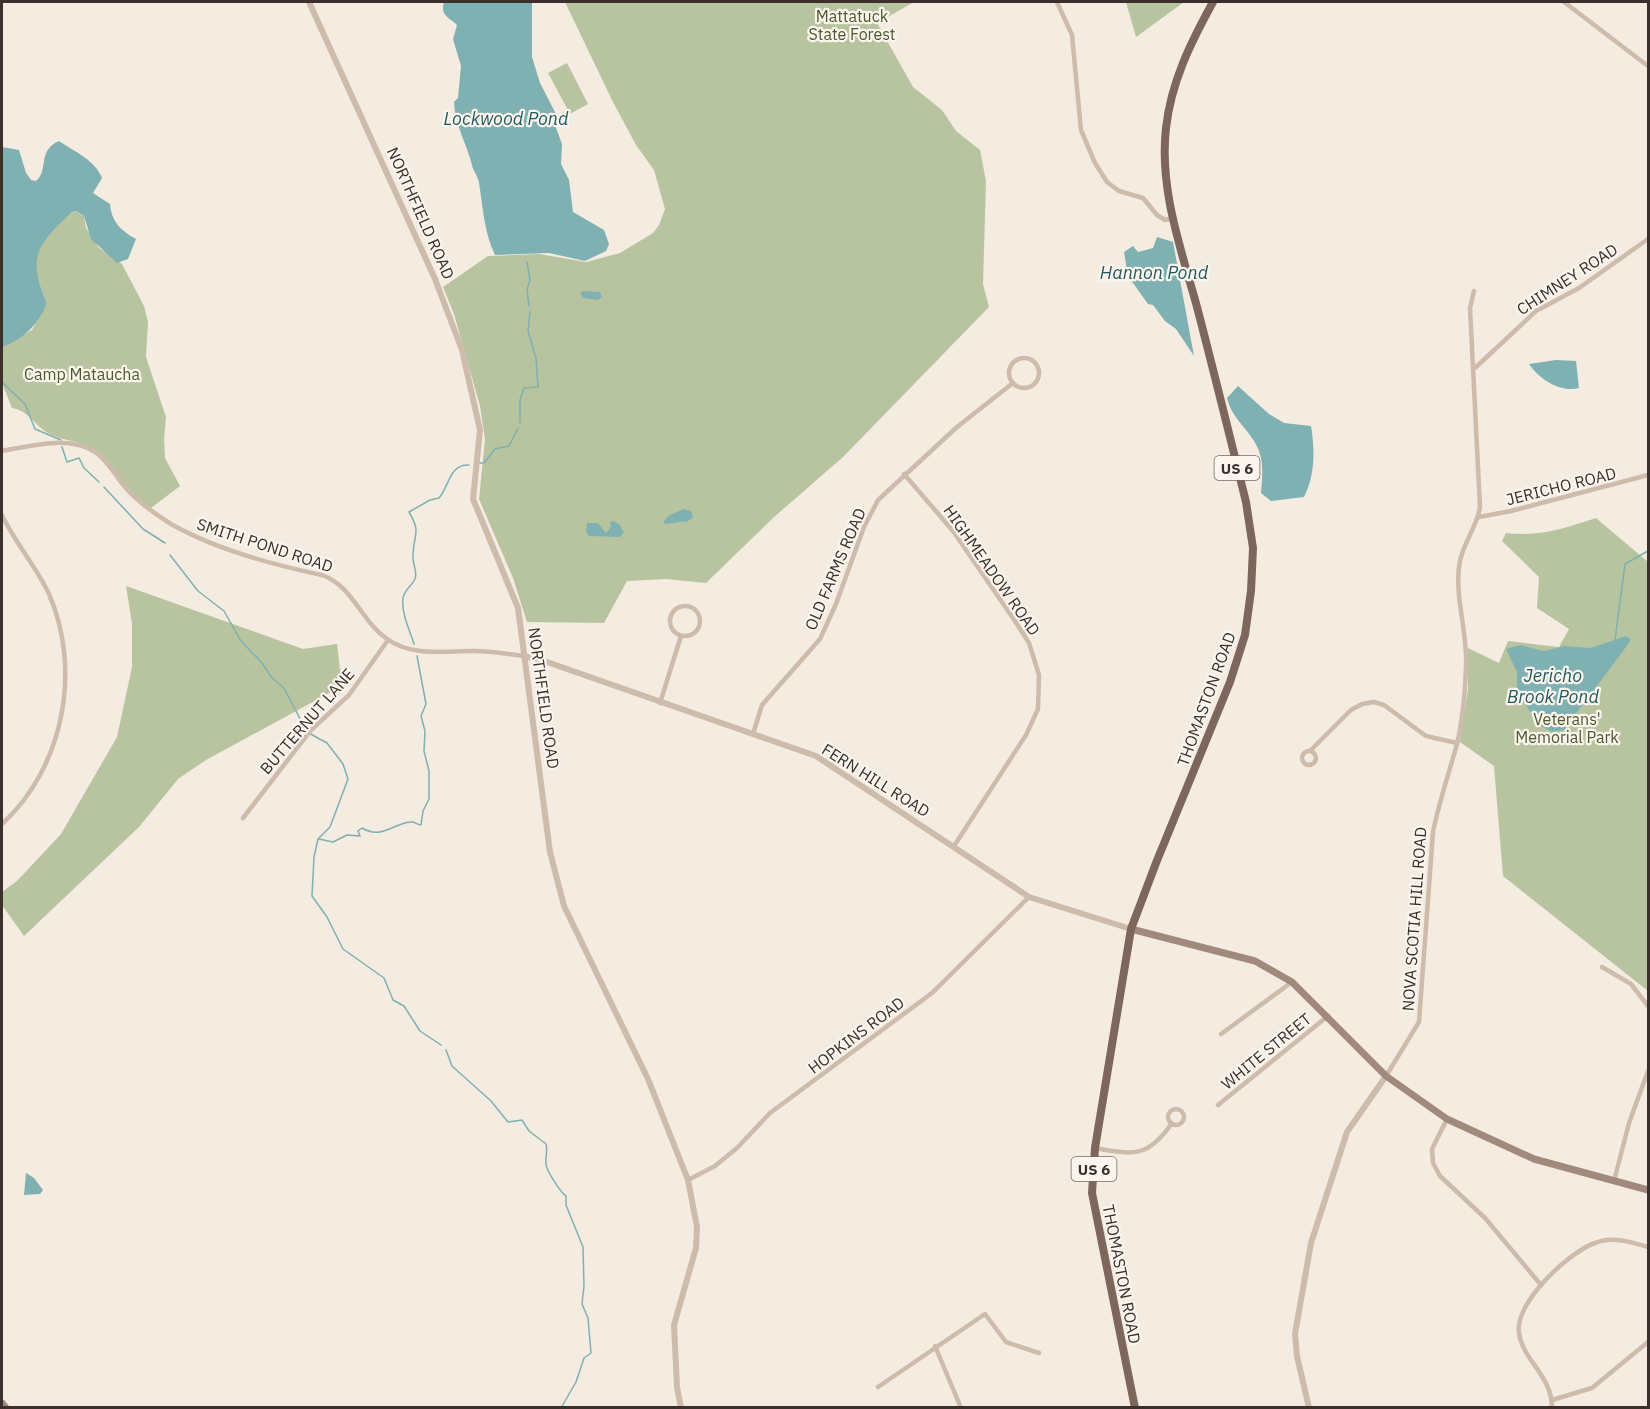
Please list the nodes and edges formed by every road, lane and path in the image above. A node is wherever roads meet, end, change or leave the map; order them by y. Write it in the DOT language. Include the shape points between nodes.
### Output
graph roads {
  1 [pos="309,2"];
  2 [pos="1058,2"];
  3 [pos="1564,2"];
  4 [pos="1212,3"];
  5 [pos="1648,66"];
  6 [pos="1173,218"];
  7 [pos="1648,239"];
  8 [pos="1474,291"];
  9 [pos="1475,368"];
  10 [pos="1013,383"];
  11 [pos="2,451"];
  12 [pos="904,474"];
  13 [pos="1648,475"];
  14 [pos="2,515"];
  15 [pos="1479,517"];
  16 [pos="681,636"];
  17 [pos="388,640"];
  18 [pos="524,656"];
  19 [pos="660,703"];
  20 [pos="753,734"];
  21 [pos="1457,743"];
  22 [pos="1310,751"];
  23 [pos="243,818"];
  24 [pos="2,824"];
  25 [pos="954,846"];
  26 [pos="1029,897"];
  27 [pos="1131,929"];
  28 [pos="1602,967"];
  29 [pos="1292,982"];
  30 [pos="1648,1006"];
  31 [pos="1328,1016"];
  32 [pos="1221,1034"];
  33 [pos="1648,1071"];
  34 [pos="1386,1076"];
  35 [pos="1218,1105"];
  36 [pos="1447,1119"];
  37 [pos="1172,1123"];
  38 [pos="1095,1148"];
  39 [pos="688,1180"];
  40 [pos="1614,1181"];
  41 [pos="1648,1190"];
  42 [pos="1648,1247"];
  43 [pos="1540,1285"];
  44 [pos="1648,1342"];
  45 [pos="935,1346"];
  46 [pos="1039,1353"];
  47 [pos="878,1387"];
  48 [pos="1552,1400"];
  49 [pos="2,1403"];
  50 [pos="6,1407"];
  51 [pos="681,1407"];
  52 [pos="961,1407"];
  53 [pos="1135,1407"];
  54 [pos="1309,1407"];
  55 [pos="1552,1407"];
  1 -- 18 [label="street, NORTHFIELD ROAD" via="452,321 480,430 473,499 515,599"];
  2 -- 6 [label="street" via="1072,35 1081,130 1095,163 1107,182 1119,191 1143,198 1165,220"];
  3 -- 5 [label="street"];
  4 -- 6 [label="main road, THOMASTON ROAD / US 6" via="1181,62 1165,130"];
  6 -- 27 [label="main road, THOMASTON ROAD / US 6" via="1246,502 1252,548 1251,591 1245,634 1230,682"];
  7 -- 9 [label="street, CHIMNEY ROAD" via="1579,288 1536,311"];
  8 -- 9 [label="street" via="1470,308"];
  9 -- 15 [label="street"];
  10 -- 10 [label="street, OLD FARMS ROAD" via="1009,373 1016,361 1028,359 1036,364 1039,372 1034,385 1024,388"];
  10 -- 12 [label="street, OLD FARMS ROAD"];
  11 -- 17 [label="street, SMITH POND ROAD" via="52,444 90,449 130,493 169,523 205,540 338,583"];
  12 -- 20 [label="street, OLD FARMS ROAD" via="871,511 819,639 762,705"];
  12 -- 25 [label="street, HIGHMEADOW ROAD" via="953,531 1015,621 1029,643 1039,675 1038,709 1026,735"];
  13 -- 15 [label="street, JERICHO ROAD"];
  14 -- 24 [label="street" via="53,604 66,675 61,719 48,757 29,791"];
  15 -- 21 [label="street, NOVA SCOTIA HILL ROAD" via="1458,568 1466,663"];
  16 -- 16 [label="street" via="692,634 700,625 699,615 691,608 680,608 671,617 672,628"];
  16 -- 19 [label="street"];
  17 -- 18 [label="street, SMITH POND ROAD" via="415,651"];
  17 -- 23 [label="street, BUTTERNUT LANE" via="349,695 308,734"];
  18 -- 19 [label="street, FERN HILL ROAD"];
  18 -- 39 [label="street, NORTHFIELD ROAD" via="550,852 564,906 648,1079"];
  19 -- 20 [label="street, FERN HILL ROAD"];
  20 -- 25 [label="street, FERN HILL ROAD" via="816,756"];
  21 -- 22 [label="street" via="1426,736 1374,702 1351,710"];
  21 -- 34 [label="street, NOVA SCOTIA HILL ROAD" via="1433,832 1419,1022"];
  25 -- 26 [label="street, FERN HILL ROAD"];
  26 -- 27 [label="street, FERN HILL ROAD"];
  26 -- 39 [label="street, HOPKINS ROAD" via="932,993 770,1113 715,1166"];
  27 -- 29 [label="main road" via="1256,960"];
  27 -- 38 [label="main road, THOMASTON ROAD / US 6"];
  28 -- 30 [label="street" via="1631,984"];
  29 -- 31 [label="main road"];
  29 -- 32 [label="street"];
  31 -- 34 [label="main road"];
  31 -- 35 [label="street, WHITE STREET"];
  33 -- 40 [label="street"];
  34 -- 36 [label="main road"];
  34 -- 54 [label="street, NOVA SCOTIA HILL ROAD" via="1347,1132 1311,1243 1294,1334"];
  36 -- 40 [label="main road" via="1534,1159"];
  36 -- 43 [label="street" via="1432,1149 1433,1163 1440,1176 1485,1218"];
  37 -- 38 [label="street" via="1156,1145 1140,1152"];
  38 -- 53 [label="main road, THOMASTON ROAD / US 6" via="1092,1193"];
  39 -- 51 [label="street, NORTHFIELD ROAD" via="696,1248 674,1325"];
  40 -- 41 [label="main road"];
  42 -- 43 [label="street" via="1624,1240 1595,1242"];
  43 -- 48 [label="street" via="1523,1307 1519,1334 1547,1383"];
  44 -- 48 [label="street" via="1592,1388"];
  45 -- 46 [label="street" via="982,1315 988,1316 1006,1342"];
  45 -- 47 [label="street"];
  45 -- 52 [label="street"];
  48 -- 55 [label="street"];
  49 -- 50 [label="main road"];
}
